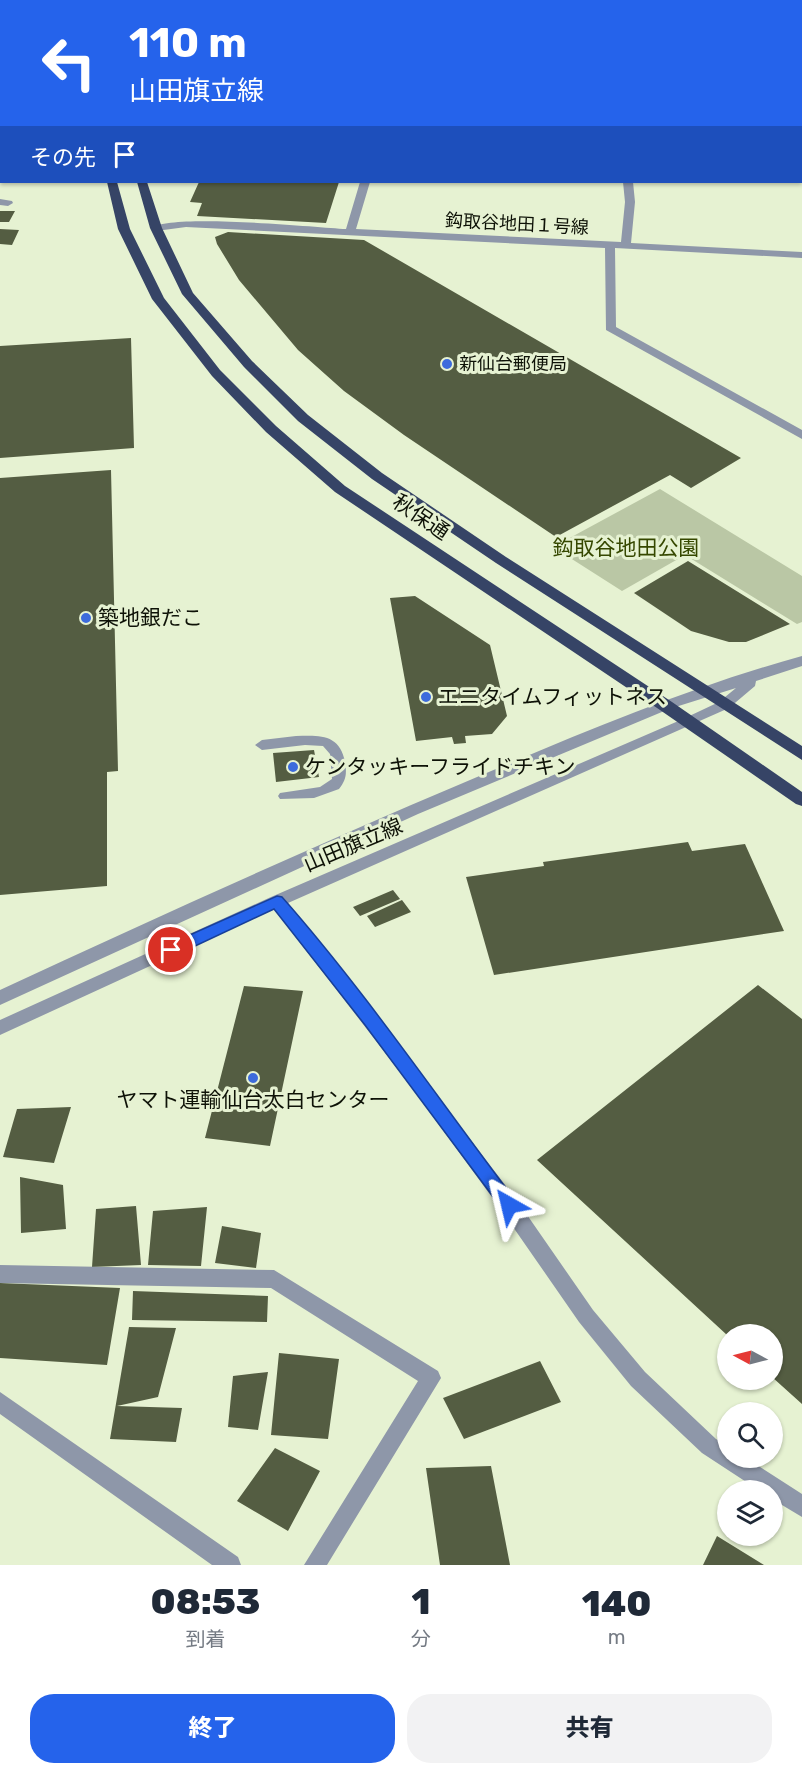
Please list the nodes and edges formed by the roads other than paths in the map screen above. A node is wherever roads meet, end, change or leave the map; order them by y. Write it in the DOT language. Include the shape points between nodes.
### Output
graph roads {
  1 [pos="112,183"];
  2 [pos="142,183"];
  3 [pos="365,183"];
  4 [pos="628,183"];
  5 [pos="156,228"];
  6 [pos="350,233"];
  7 [pos="610,245"];
  8 [pos="626,246"];
  9 [pos="802,255"];
  10 [pos="802,435"];
  11 [pos="802,661"];
  12 [pos="755,679"];
  13 [pos="705,693"];
  14 [pos="724,705"];
  15 [pos="666,706"];
  16 [pos="688,722"];
  17 [pos="262,745"];
  18 [pos="802,754"];
  19 [pos="285,796"];
  20 [pos="802,800"];
  21 [pos="277,901"];
  22 [pos="0,998"];
  23 [pos="0,1028"];
  24 [pos="0,1274"];
  25 [pos="0,1402"];
  26 [pos="802,1506"];
  27 [pos="230,1565"];
  28 [pos="315,1565"];
  1 -- 15 [label="highway, 秋保通" via="124,229 158,299 216,373 271,429 340,489"];
  2 -- 5 [label="highway, 秋保通"];
  3 -- 6 [label="street"];
  4 -- 8 [label="street"];
  5 -- 6 [label="street, 鈎取谷地田１号線" via="186,224"];
  5 -- 13 [label="highway, 秋保通" via="189,294 248,364 303,418 377,476"];
  6 -- 7 [label="street, 鈎取谷地田１号線"];
  7 -- 8 [label="street"];
  7 -- 10 [label="street, 鈎取谷地田１号線" via="610,328"];
  8 -- 9 [label="street"];
  11 -- 12 [label="street"];
  12 -- 13 [label="street, 山田旗立線"];
  12 -- 14 [label="street, 山田旗立線"];
  13 -- 14 [label="highway, 秋保通"];
  13 -- 15 [label="street, 山田旗立線"];
  14 -- 16 [label="street, 山田旗立線"];
  14 -- 18 [label="highway"];
  15 -- 16 [label="highway, 秋保通"];
  15 -- 22 [label="street, 山田旗立線" via="316,851"];
  16 -- 20 [label="highway, 秋保通"];
  16 -- 21 [label="street, 山田旗立線"];
  17 -- 19 [label="lane" via="327,742 337,753 340,774 333,786"];
  21 -- 23 [label="street, 山田旗立線"];
  21 -- 26 [label="street" via="413,1076 586,1316 638,1379 709,1446"];
  24 -- 28 [label="street" via="274,1279 431,1378"];
  25 -- 27 [label="street"];
}
